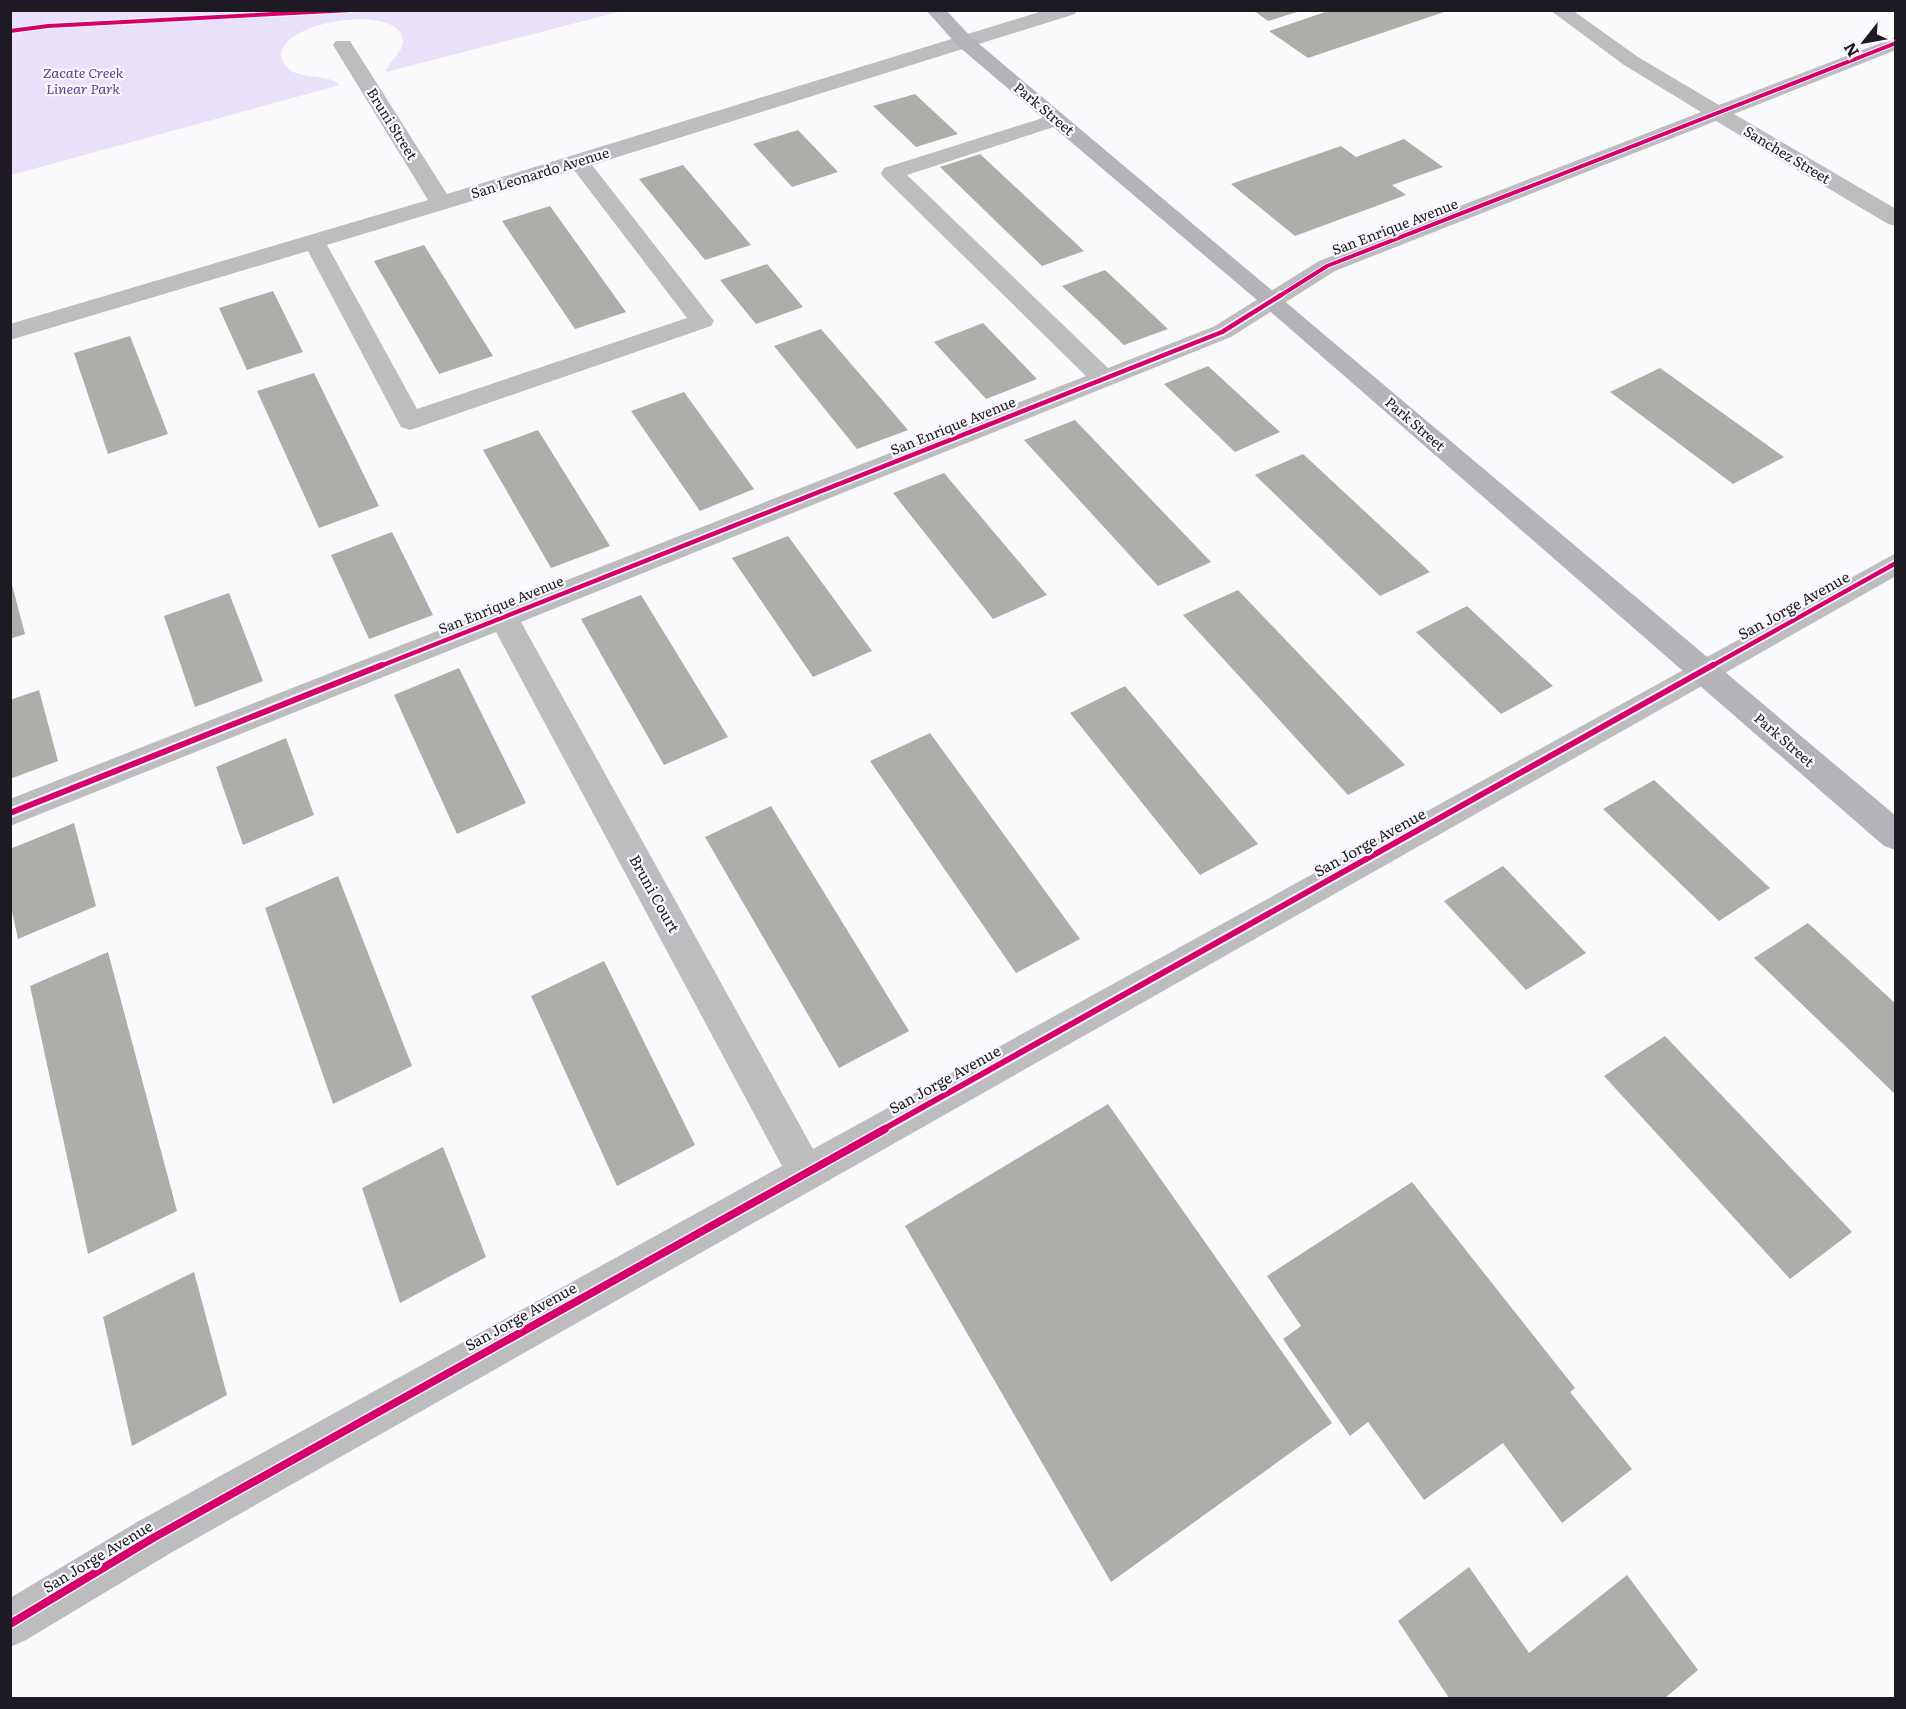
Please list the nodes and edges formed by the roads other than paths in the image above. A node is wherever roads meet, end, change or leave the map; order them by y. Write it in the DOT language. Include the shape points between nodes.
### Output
graph roads {
  1 [pos="935,10"];
  2 [pos="1068,10"];
  3 [pos="1559,10"];
  4 [pos="965,42"];
  5 [pos="1896,43"];
  6 [pos="343,45"];
  7 [pos="1718,114"];
  8 [pos="1056,120"];
  9 [pos="579,162"];
  10 [pos="441,203"];
  11 [pos="1896,219"];
  12 [pos="314,241"];
  13 [pos="1272,301"];
  14 [pos="10,332"];
  15 [pos="1104,379"];
  16 [pos="1896,563"];
  17 [pos="503,617"];
  18 [pos="1703,671"];
  19 [pos="10,813"];
  20 [pos="1896,836"];
  21 [pos="805,1171"];
  22 [pos="10,1623"];
  1 -- 4 [label="main road, Park Street"];
  2 -- 4 [label="street, San Leonardo Avenue"];
  3 -- 7 [label="street, Sanchez Street" via="1631,61"];
  4 -- 8 [label="main road, Park Street"];
  4 -- 9 [label="street, San Leonardo Avenue"];
  5 -- 7 [label="street, San Enrique Avenue"];
  6 -- 10 [label="street, Bruni Street"];
  7 -- 11 [label="street, Sanchez Street"];
  7 -- 13 [label="street, San Enrique Avenue" via="1327,266"];
  8 -- 13 [label="main road, Park Street"];
  8 -- 15 [label="street" via="892,173"];
  9 -- 10 [label="street, San Leonardo Avenue"];
  9 -- 12 [label="street" via="702,321 410,421"];
  10 -- 12 [label="street, San Leonardo Avenue"];
  12 -- 14 [label="street, San Leonardo Avenue"];
  13 -- 15 [label="street, San Enrique Avenue" via="1222,332"];
  13 -- 18 [label="main road, Park Street"];
  15 -- 17 [label="street, San Enrique Avenue"];
  16 -- 18 [label="street, San Jorge Avenue"];
  17 -- 19 [label="street, San Enrique Avenue"];
  17 -- 21 [label="street, Bruni Court"];
  18 -- 20 [label="main road, Park Street"];
  18 -- 21 [label="street, San Jorge Avenue"];
  21 -- 22 [label="street, San Jorge Avenue" via="153,1538"];
}
